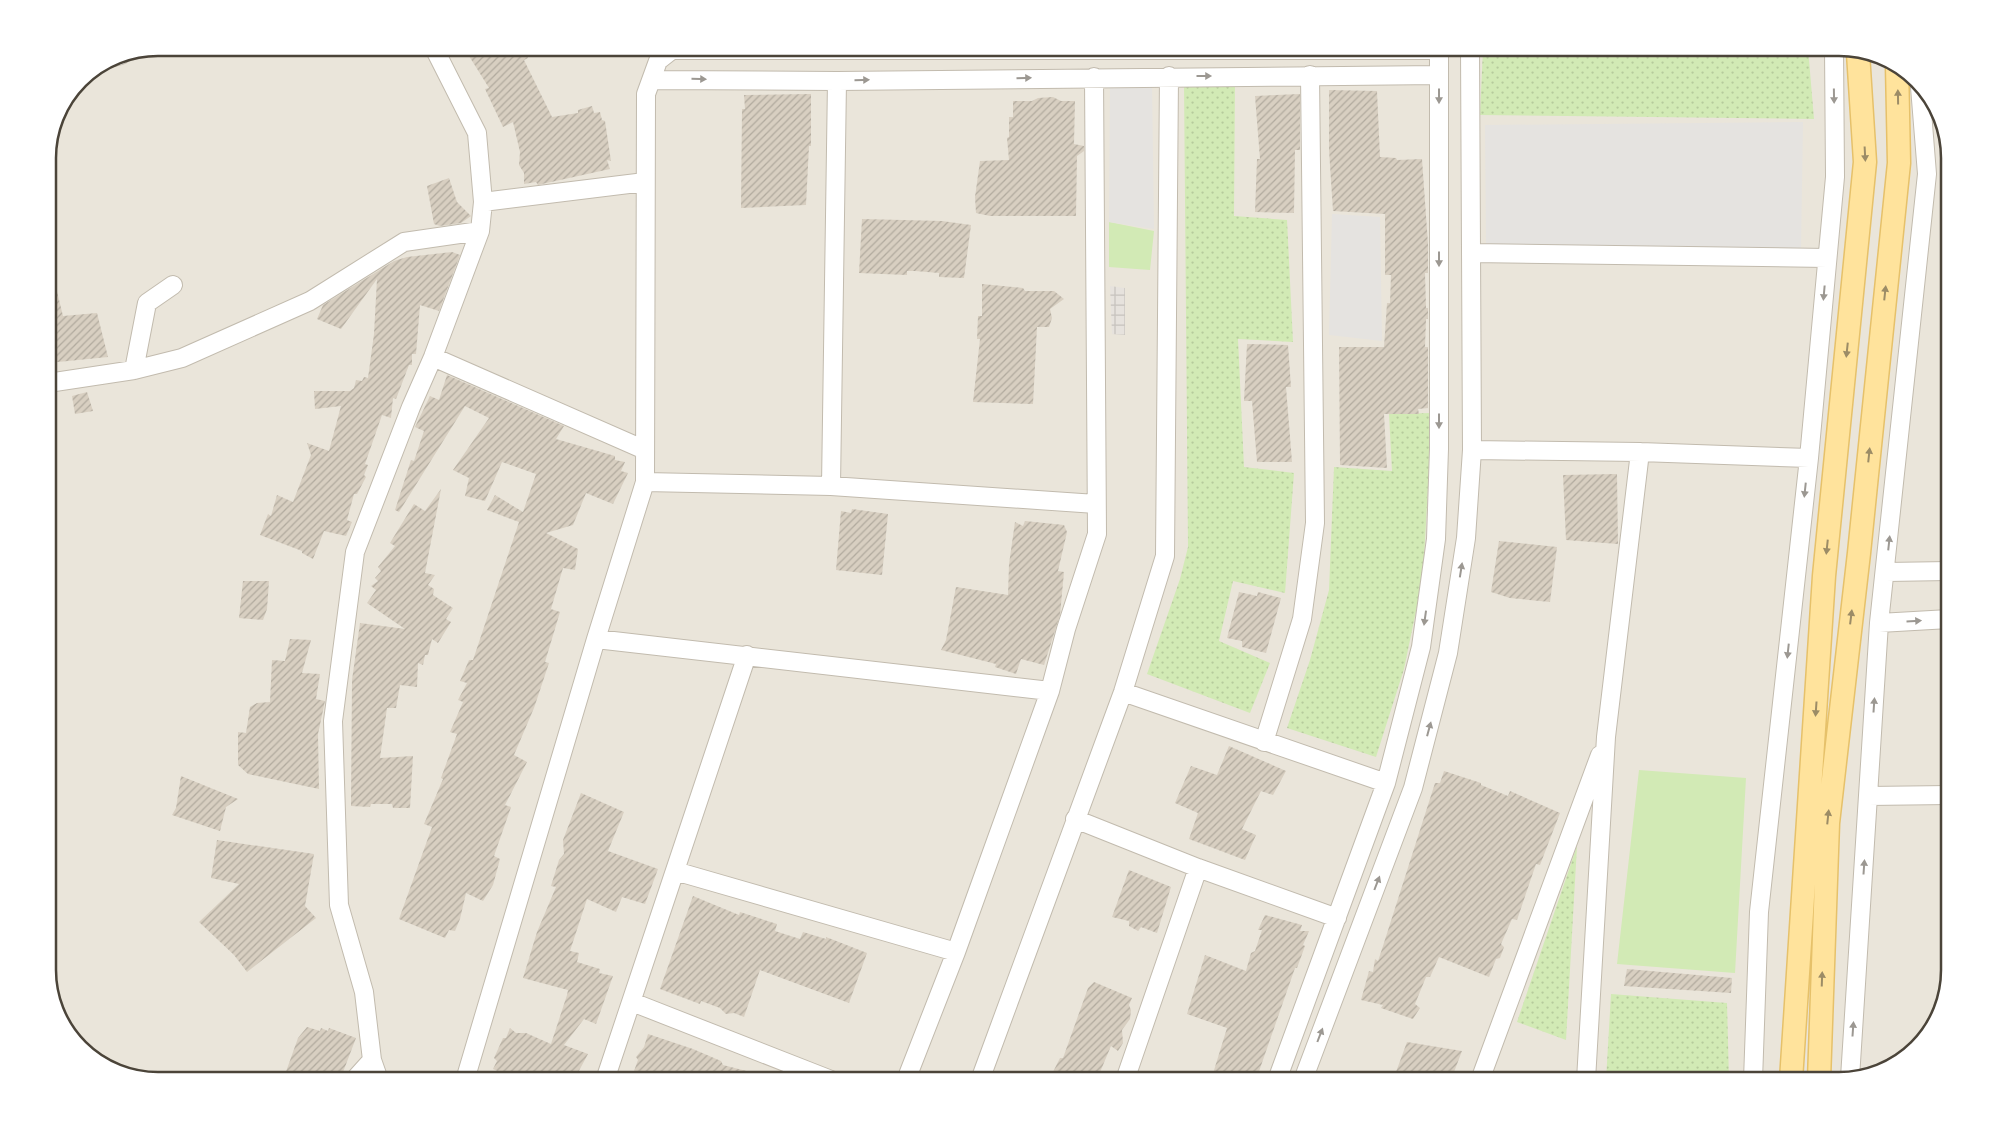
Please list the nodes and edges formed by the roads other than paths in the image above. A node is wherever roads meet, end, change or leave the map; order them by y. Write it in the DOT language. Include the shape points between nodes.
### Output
graph roads {
  1 [pos="438,56"];
  2 [pos="664,56"];
  3 [pos="1439,56"];
  4 [pos="1470,56"];
  5 [pos="1834,56"];
  6 [pos="1858,58"];
  7 [pos="1439,74"];
  8 [pos="1310,75"];
  9 [pos="1898,75"];
  10 [pos="1094,76"];
  11 [pos="1168,76"];
  12 [pos="651,80"];
  13 [pos="837,81"];
  14 [pos="1921,97"];
  15 [pos="646,182"];
  16 [pos="482,202"];
  17 [pos="480,231"];
  18 [pos="1472,253"];
  19 [pos="1827,258"];
  20 [pos="172,285"];
  21 [pos="433,357"];
  22 [pos="134,370"];
  23 [pos="56,382"];
  24 [pos="645,450"];
  25 [pos="1472,450"];
  26 [pos="1640,452"];
  27 [pos="1809,458"];
  28 [pos="645,482"];
  29 [pos="831,486"];
  30 [pos="1096,504"];
  31 [pos="1941,571"];
  32 [pos="1886,572"];
  33 [pos="1941,619"];
  34 [pos="1880,623"];
  35 [pos="596,639"];
  36 [pos="747,655"];
  37 [pos="1050,691"];
  38 [pos="1123,692"];
  39 [pos="1606,737"];
  40 [pos="1264,742"];
  41 [pos="1386,783"];
  42 [pos="1941,795"];
  43 [pos="1868,796"];
  44 [pos="1075,819"];
  45 [pos="1198,868"];
  46 [pos="675,871"];
  47 [pos="1337,918"];
  48 [pos="956,952"];
  49 [pos="632,1002"];
  50 [pos="372,1060"];
  51 [pos="1850,1071"];
  52 [pos="361,1072"];
  53 [pos="376,1072"];
  54 [pos="467,1072"];
  55 [pos="608,1072"];
  56 [pos="811,1072"];
  57 [pos="909,1072"];
  58 [pos="983,1072"];
  59 [pos="1128,1072"];
  60 [pos="1280,1072"];
  61 [pos="1306,1072"];
  62 [pos="1483,1072"];
  63 [pos="1586,1072"];
  64 [pos="1753,1072"];
  65 [pos="1792,1072"];
  66 [pos="1819,1072"];
  1 -- 16 [label="street" via="477,132"];
  2 -- 12 [label="street" via="658,61"];
  3 -- 7 [label="street"];
  4 -- 18 [label="street"];
  5 -- 19 [label="street, one-way" via="1835,177"];
  6 -- 65 [label="main road, one-way" via="1865,162 1824,576"];
  7 -- 8 [label="street"];
  7 -- 41 [label="street, one-way" via="1436,539 1421,647"];
  11 -- 8 [label="street, one-way"];
  8 -- 40 [label="street" via="1315,523 1302,619"];
  66 -- 9 [label="main road, one-way" via="1828,823 1899,163"];
  10 -- 11 [label="street"];
  13 -- 10 [label="street, one-way"];
  10 -- 30 [label="street"];
  11 -- 38 [label="street" via="1165,556"];
  12 -- 13 [label="street, one-way"];
  12 -- 15 [label="street" via="646,94"];
  13 -- 29 [label="street"];
  32 -- 14 [label="street, one-way" via="1927,174"];
  15 -- 16 [label="street"];
  15 -- 24 [label="street"];
  16 -- 17 [label="street"];
  17 -- 21 [label="street"];
  17 -- 22 [label="street" via="404,242 310,301 182,358"];
  18 -- 19 [label="street"];
  18 -- 25 [label="street"];
  19 -- 27 [label="street, one-way"];
  20 -- 22 [label="street" via="147,303"];
  21 -- 24 [label="street"];
  21 -- 50 [label="street" via="355,552 333,721 338,906 364,992"];
  22 -- 23 [label="street"];
  24 -- 28 [label="street"];
  25 -- 26 [label="street"];
  61 -- 25 [label="street, one-way" via="1413,788 1448,653 1466,538"];
  26 -- 27 [label="street"];
  26 -- 39 [label="street"];
  27 -- 64 [label="street, one-way" via="1759,912"];
  28 -- 29 [label="street"];
  28 -- 35 [label="street"];
  29 -- 30 [label="street"];
  30 -- 37 [label="street" via="1097,534"];
  31 -- 32 [label="street"];
  32 -- 34 [label="street"];
  34 -- 33 [label="street, one-way"];
  43 -- 34 [label="street, one-way"];
  35 -- 36 [label="street"];
  35 -- 54 [label="street"];
  36 -- 37 [label="street"];
  36 -- 46 [label="street"];
  37 -- 48 [label="street"];
  38 -- 40 [label="street"];
  38 -- 44 [label="street"];
  39 -- 62 [label="street"];
  39 -- 63 [label="street"];
  40 -- 41 [label="street"];
  41 -- 47 [label="street"];
  42 -- 43 [label="street"];
  51 -- 43 [label="street, one-way"];
  44 -- 45 [label="street"];
  44 -- 58 [label="street"];
  45 -- 47 [label="street"];
  45 -- 59 [label="street"];
  46 -- 48 [label="street"];
  46 -- 49 [label="street"];
  47 -- 60 [label="street"];
  48 -- 57 [label="street"];
  49 -- 55 [label="street"];
  49 -- 56 [label="street"];
  50 -- 52 [label="street"];
  50 -- 53 [label="street"];
}
